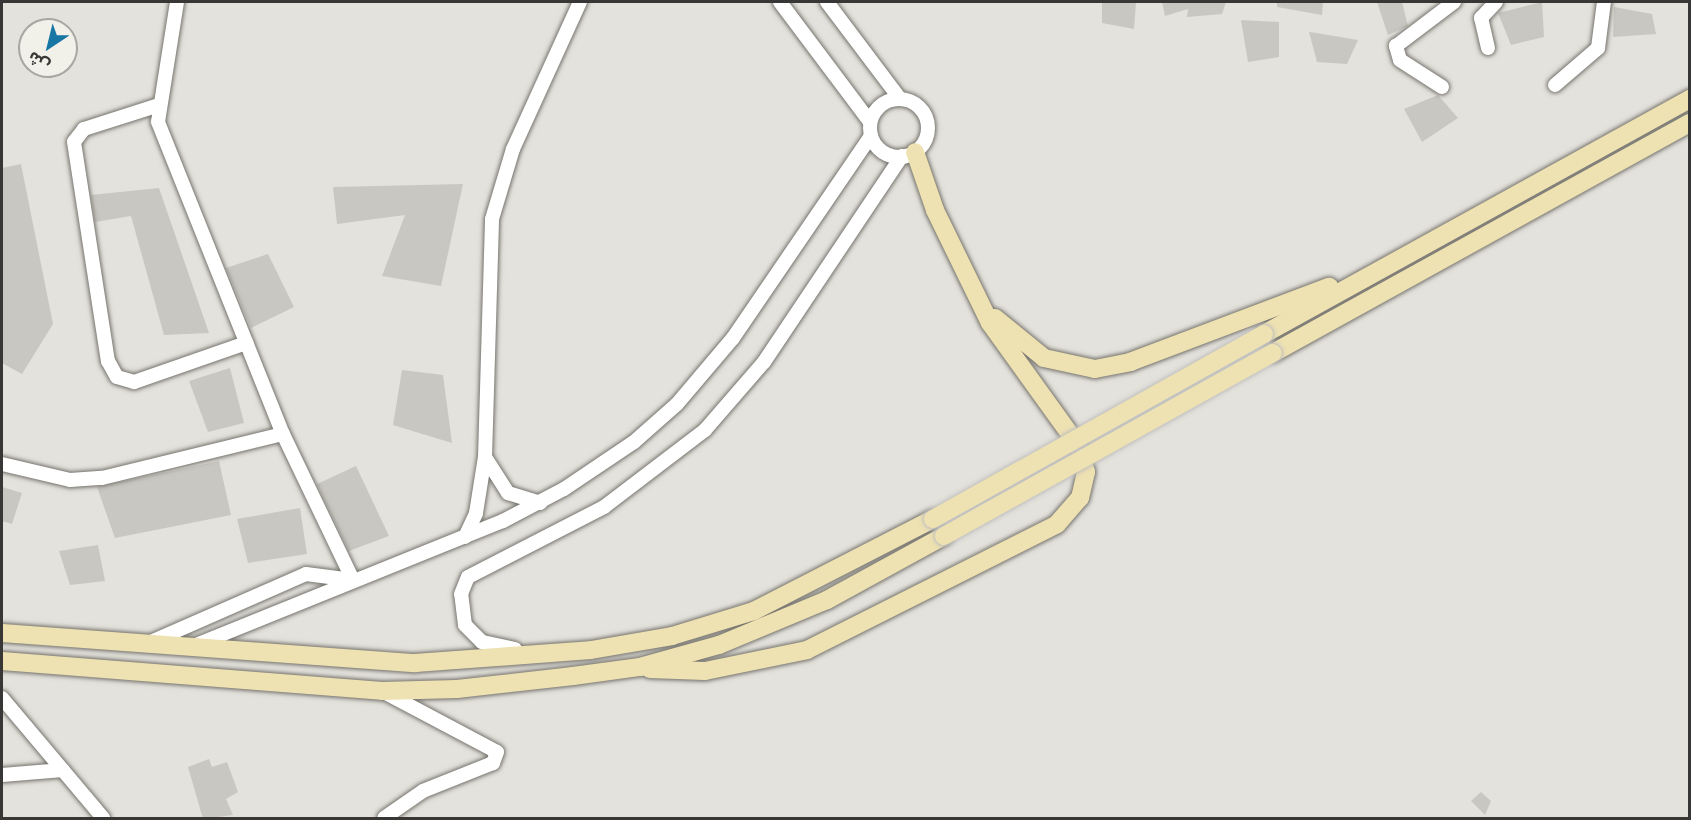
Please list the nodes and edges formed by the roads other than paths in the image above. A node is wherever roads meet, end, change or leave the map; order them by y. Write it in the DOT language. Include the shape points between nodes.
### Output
graph roads {
  1 [pos="177,2"];
  2 [pos="780,2"];
  3 [pos="827,2"];
  4 [pos="1454,2"];
  5 [pos="1496,2"];
  6 [pos="1604,2"];
  7 [pos="580,4"];
  8 [pos="1488,48"];
  9 [pos="1555,85"];
  10 [pos="1442,87"];
  11 [pos="900,99"];
  12 [pos="1689,99"];
  13 [pos="156,106"];
  14 [pos="1689,123"];
  15 [pos="871,129"];
  16 [pos="908,154"];
  17 [pos="1393,263"];
  18 [pos="980,303"];
  19 [pos="246,343"];
  20 [pos="283,434"];
  21 [pos="485,457"];
  22 [pos="2,464"];
  23 [pos="540,503"];
  24 [pos="465,537"];
  25 [pos="353,580"];
  26 [pos="2,633"];
  27 [pos="151,642"];
  28 [pos="191,647"];
  29 [pos="556,653"];
  30 [pos="319,657"];
  31 [pos="2,662"];
  32 [pos="640,667"];
  33 [pos="319,686"];
  34 [pos="382,691"];
  35 [pos="2,698"];
  36 [pos="63,770"];
  37 [pos="2,776"];
  38 [pos="103,819"];
  39 [pos="384,819"];
  1 -- 13 [label="street"];
  2 -- 15 [label="street"];
  3 -- 11 [label="street"];
  4 -- 10 [label="street" via="1396,46 1400,60"];
  5 -- 8 [label="street" via="1480,18"];
  6 -- 9 [label="street" via="1598,48"];
  7 -- 21 [label="street" via="513,149 492,219"];
  11 -- 15 [label="street" via="884,103"];
  11 -- 16 [label="street" via="925,115 927,135"];
  12 -- 17 [label="main road"];
  13 -- 19 [label="street" via="160,130"];
  13 -- 19 [label="street" via="84,129 74,142 108,361 117,377 134,382"];
  14 -- 32 [label="main road, bridge" via="945,536 773,624"];
  15 -- 16 [label="street" via="883,152"];
  15 -- 23 [label="street" via="697,383 633,442"];
  16 -- 18 [label="main road"];
  16 -- 29 [label="street" via="764,362 705,430 603,507 468,577 460,603 472,634 494,647"];
  17 -- 18 [label="main road" via="1130,362 1095,369 1044,358"];
  17 -- 29 [label="main road, bridge" via="818,581 728,620 672,636"];
  18 -- 32 [label="main road" via="1083,458 1085,487 1066,516 807,650 705,671"];
  19 -- 20 [label="street"];
  20 -- 22 [label="street" via="102,478 70,480"];
  20 -- 25 [label="street"];
  21 -- 23 [label="street" via="508,493"];
  21 -- 24 [label="street" via="476,513"];
  23 -- 24 [label="street"];
  24 -- 25 [label="street"];
  25 -- 27 [label="street" via="306,574"];
  25 -- 28 [label="street"];
  26 -- 27 [label="main road"];
  27 -- 28 [label="main road"];
  28 -- 30 [label="main road"];
  29 -- 30 [label="main road" via="468,662"];
  30 -- 33 [label="main road"];
  31 -- 33 [label="main road"];
  32 -- 34 [label="main road" via="457,689"];
  33 -- 34 [label="main road"];
  34 -- 39 [label="street" via="497,752 493,763 423,791"];
  35 -- 36 [label="street"];
  36 -- 37 [label="street"];
  36 -- 38 [label="street"];
}
